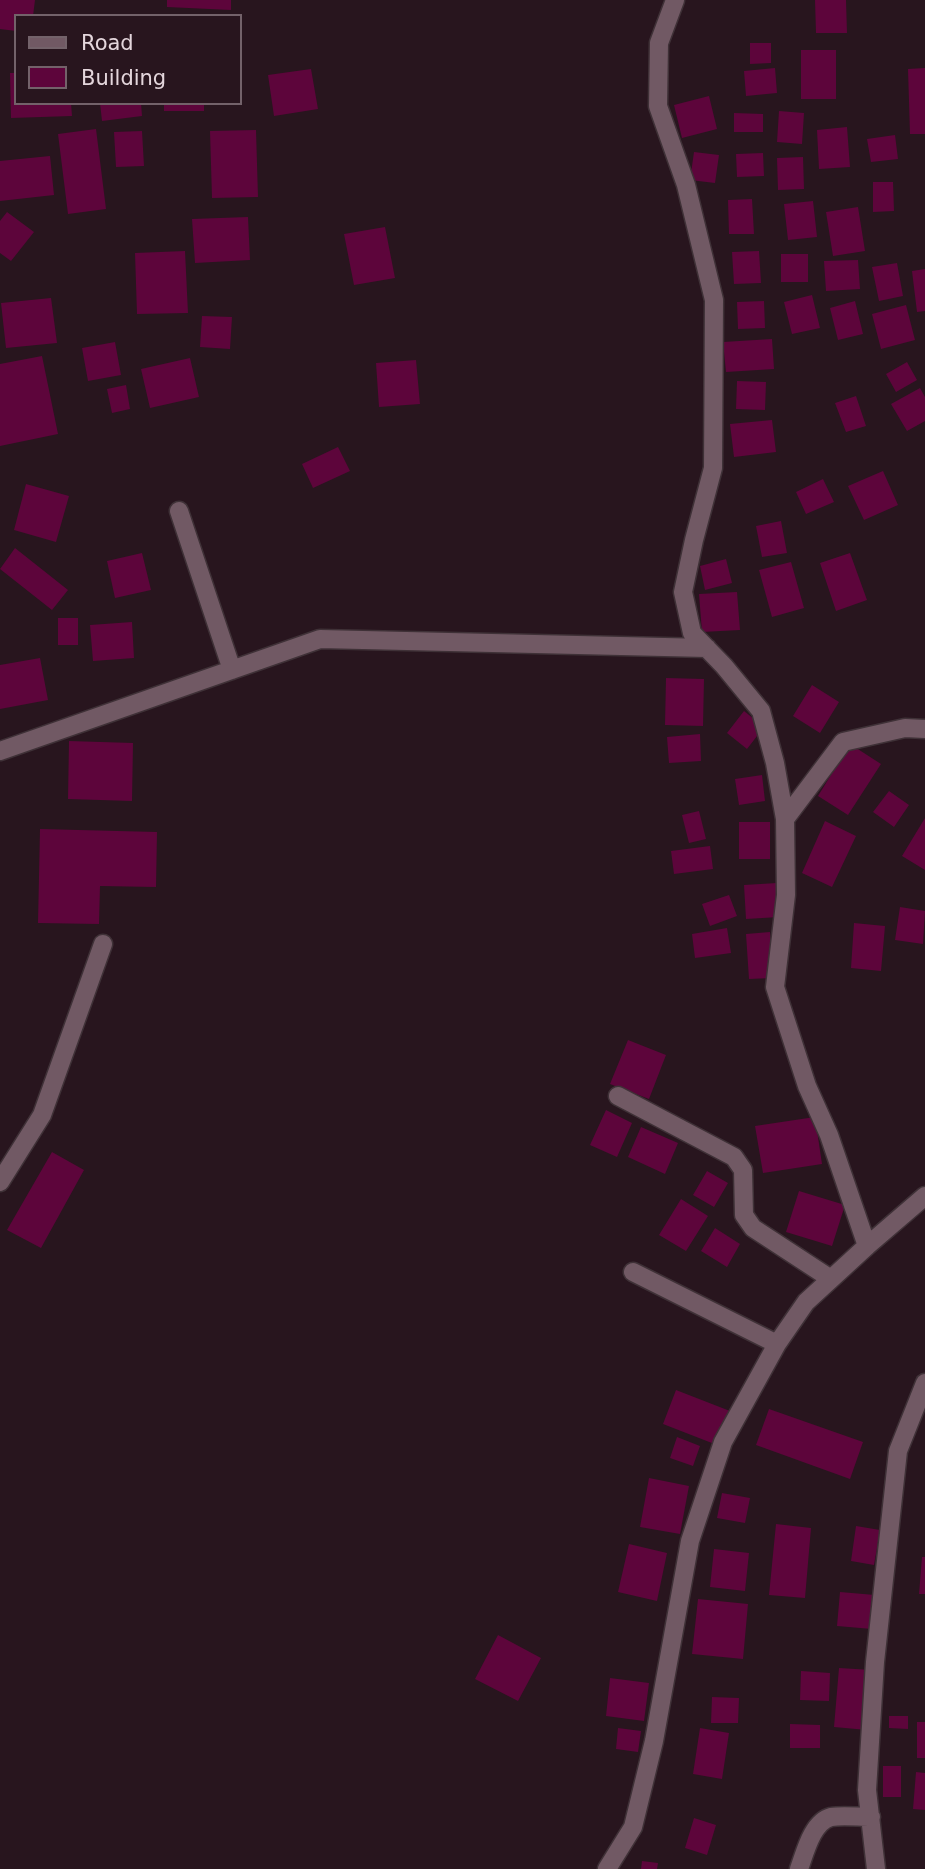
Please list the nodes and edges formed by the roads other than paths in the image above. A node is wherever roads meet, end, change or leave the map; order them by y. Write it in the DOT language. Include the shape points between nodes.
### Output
graph roads {
  1 [pos="675,0"];
  2 [pos="179,511"];
  3 [pos="707,648"];
  4 [pos="232,670"];
  5 [pos="925,729"];
  6 [pos="0,751"];
  7 [pos="785,818"];
  8 [pos="103,944"];
  9 [pos="618,1096"];
  10 [pos="0,1182"];
  11 [pos="925,1196"];
  12 [pos="867,1246"];
  13 [pos="633,1272"];
  14 [pos="831,1279"];
  15 [pos="777,1344"];
  16 [pos="925,1383"];
  17 [pos="871,1817"];
  18 [pos="607,1869"];
  19 [pos="799,1869"];
  20 [pos="876,1869"];
  1 -- 3 [label="street" via="659,43 658,106 686,185 714,300 713,468 683,592 692,633"];
  2 -- 4 [label="street"];
  3 -- 4 [label="street" via="320,639"];
  3 -- 7 [label="street" via="761,711"];
  4 -- 6 [label="street"];
  5 -- 7 [label="street" via="905,728 843,742"];
  7 -- 12 [label="street" via="786,895 775,987"];
  8 -- 10 [label="street" via="42,1115"];
  9 -- 14 [label="street" via="734,1157 743,1170 744,1215 753,1228"];
  11 -- 12 [label="street"];
  12 -- 14 [label="street"];
  13 -- 15 [label="street"];
  14 -- 15 [label="street" via="806,1302"];
  15 -- 18 [label="street" via="723,1442 694,1529 633,1826"];
  16 -- 17 [label="street" via="898,1451 892,1495 875,1662 867,1790"];
  17 -- 19 [label="street" via="829,1817 818,1826"];
  17 -- 20 [label="street"];
}
